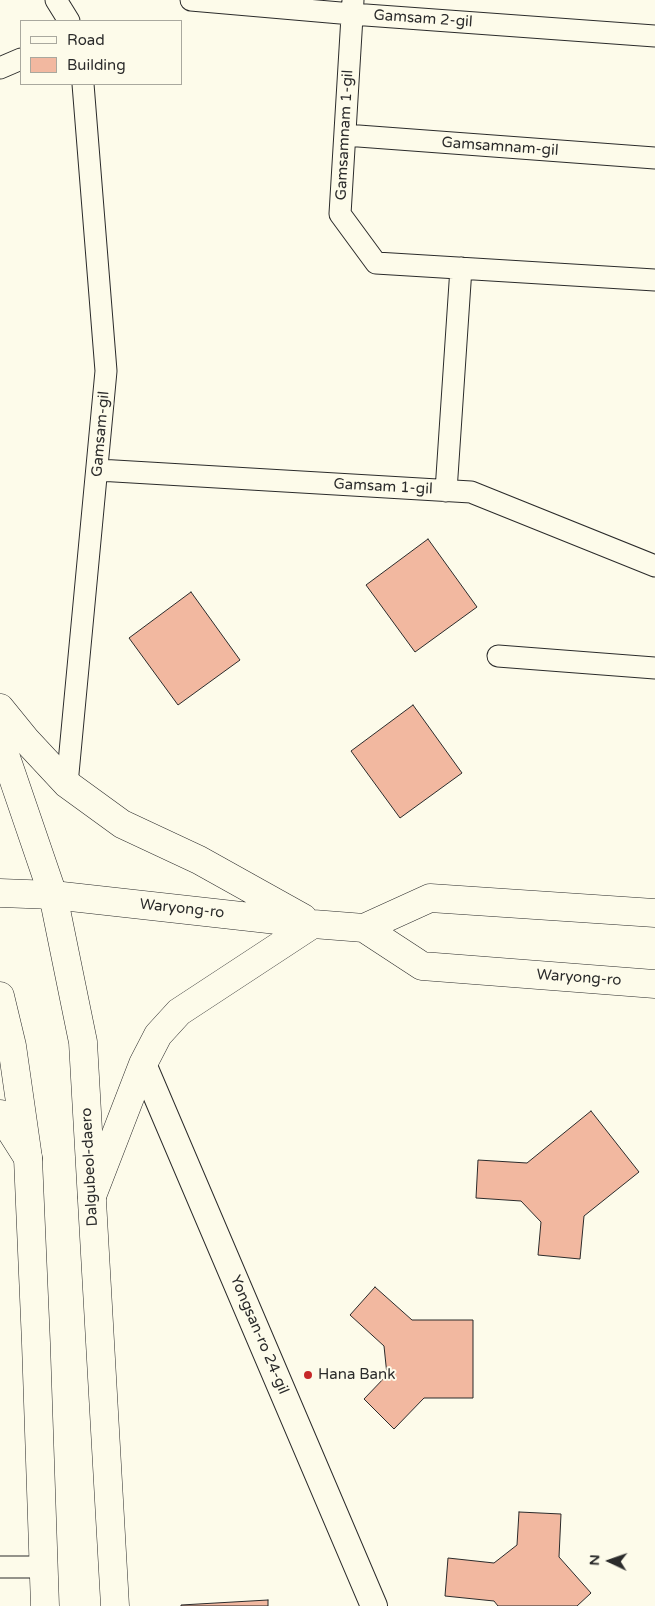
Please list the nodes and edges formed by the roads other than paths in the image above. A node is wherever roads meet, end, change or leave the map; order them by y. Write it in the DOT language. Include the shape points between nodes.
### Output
graph roads {
  1 [pos="56,0"];
  2 [pos="74,0"];
  3 [pos="191,0"];
  4 [pos="353,7"];
  5 [pos="68,20"];
  6 [pos="77,20"];
  7 [pos="655,36"];
  8 [pos="20,60"];
  9 [pos="0,68"];
  10 [pos="82,85"];
  11 [pos="345,135"];
  12 [pos="655,158"];
  13 [pos="461,268"];
  14 [pos="655,280"];
  15 [pos="98,470"];
  16 [pos="446,491"];
  17 [pos="655,566"];
  18 [pos="498,656"];
  19 [pos="655,668"];
  20 [pos="0,708"];
  21 [pos="0,740"];
  22 [pos="68,784"];
  23 [pos="0,893"];
  24 [pos="53,895"];
  25 [pos="655,913"];
  26 [pos="313,924"];
  27 [pos="364,928"];
  28 [pos="655,984"];
  29 [pos="0,996"];
  30 [pos="143,1064"];
  31 [pos="0,1114"];
  32 [pos="28,1158"];
  33 [pos="92,1196"];
  34 [pos="0,1567"];
  35 [pos="43,1567"];
  36 [pos="45,1606"];
  37 [pos="115,1606"];
  38 [pos="374,1606"];
  1 -- 5 [label="street"];
  2 -- 6 [label="street"];
  3 -- 4 [label="street, Gamsam 2-gil"];
  4 -- 7 [label="street, Gamsam 2-gil"];
  4 -- 11 [label="street, Gamsamnam 1-gil"];
  8 -- 9 [label="street"];
  10 -- 15 [label="street, Gamsam-gil" via="106,371"];
  11 -- 12 [label="street, Gamsamnam-gil"];
  11 -- 13 [label="street, Gamsamnam 1-gil" via="340,214 376,263"];
  13 -- 14 [label="street, Gamsamnam 1-gil"];
  13 -- 16 [label="street"];
  15 -- 16 [label="street, Gamsam 1-gil"];
  15 -- 22 [label="street, Gamsam-gil"];
  16 -- 17 [label="street, Gamsam 1-gil" via="471,492"];
  18 -- 19 [label="street"];
  20 -- 22 [label="main road"];
  21 -- 24 [label="main road, Dalgubeol-daero"];
  22 -- 26 [label="main road" via="122,824 199,860"];
  23 -- 24 [label="main road, Waryong-ro"];
  24 -- 26 [label="main road, Waryong-ro"];
  24 -- 33 [label="main road, Dalgubeol-daero" via="83,1042"];
  25 -- 27 [label="main road, Waryong-ro" via="430,898"];
  26 -- 27 [label="main road, Waryong-ro"];
  26 -- 30 [label="main road" via="179,1012 158,1035"];
  27 -- 28 [label="main road, Waryong-ro" via="422,966"];
  29 -- 32 [label="main road" via="12,1046"];
  30 -- 33 [label="main road"];
  30 -- 38 [label="street, Yongsan-ro 24-gil"];
  31 -- 32 [label="main road"];
  32 -- 35 [label="main road"];
  33 -- 37 [label="main road, Dalgubeol-daero"];
  34 -- 35 [label="street"];
  35 -- 36 [label="main road"];
}
